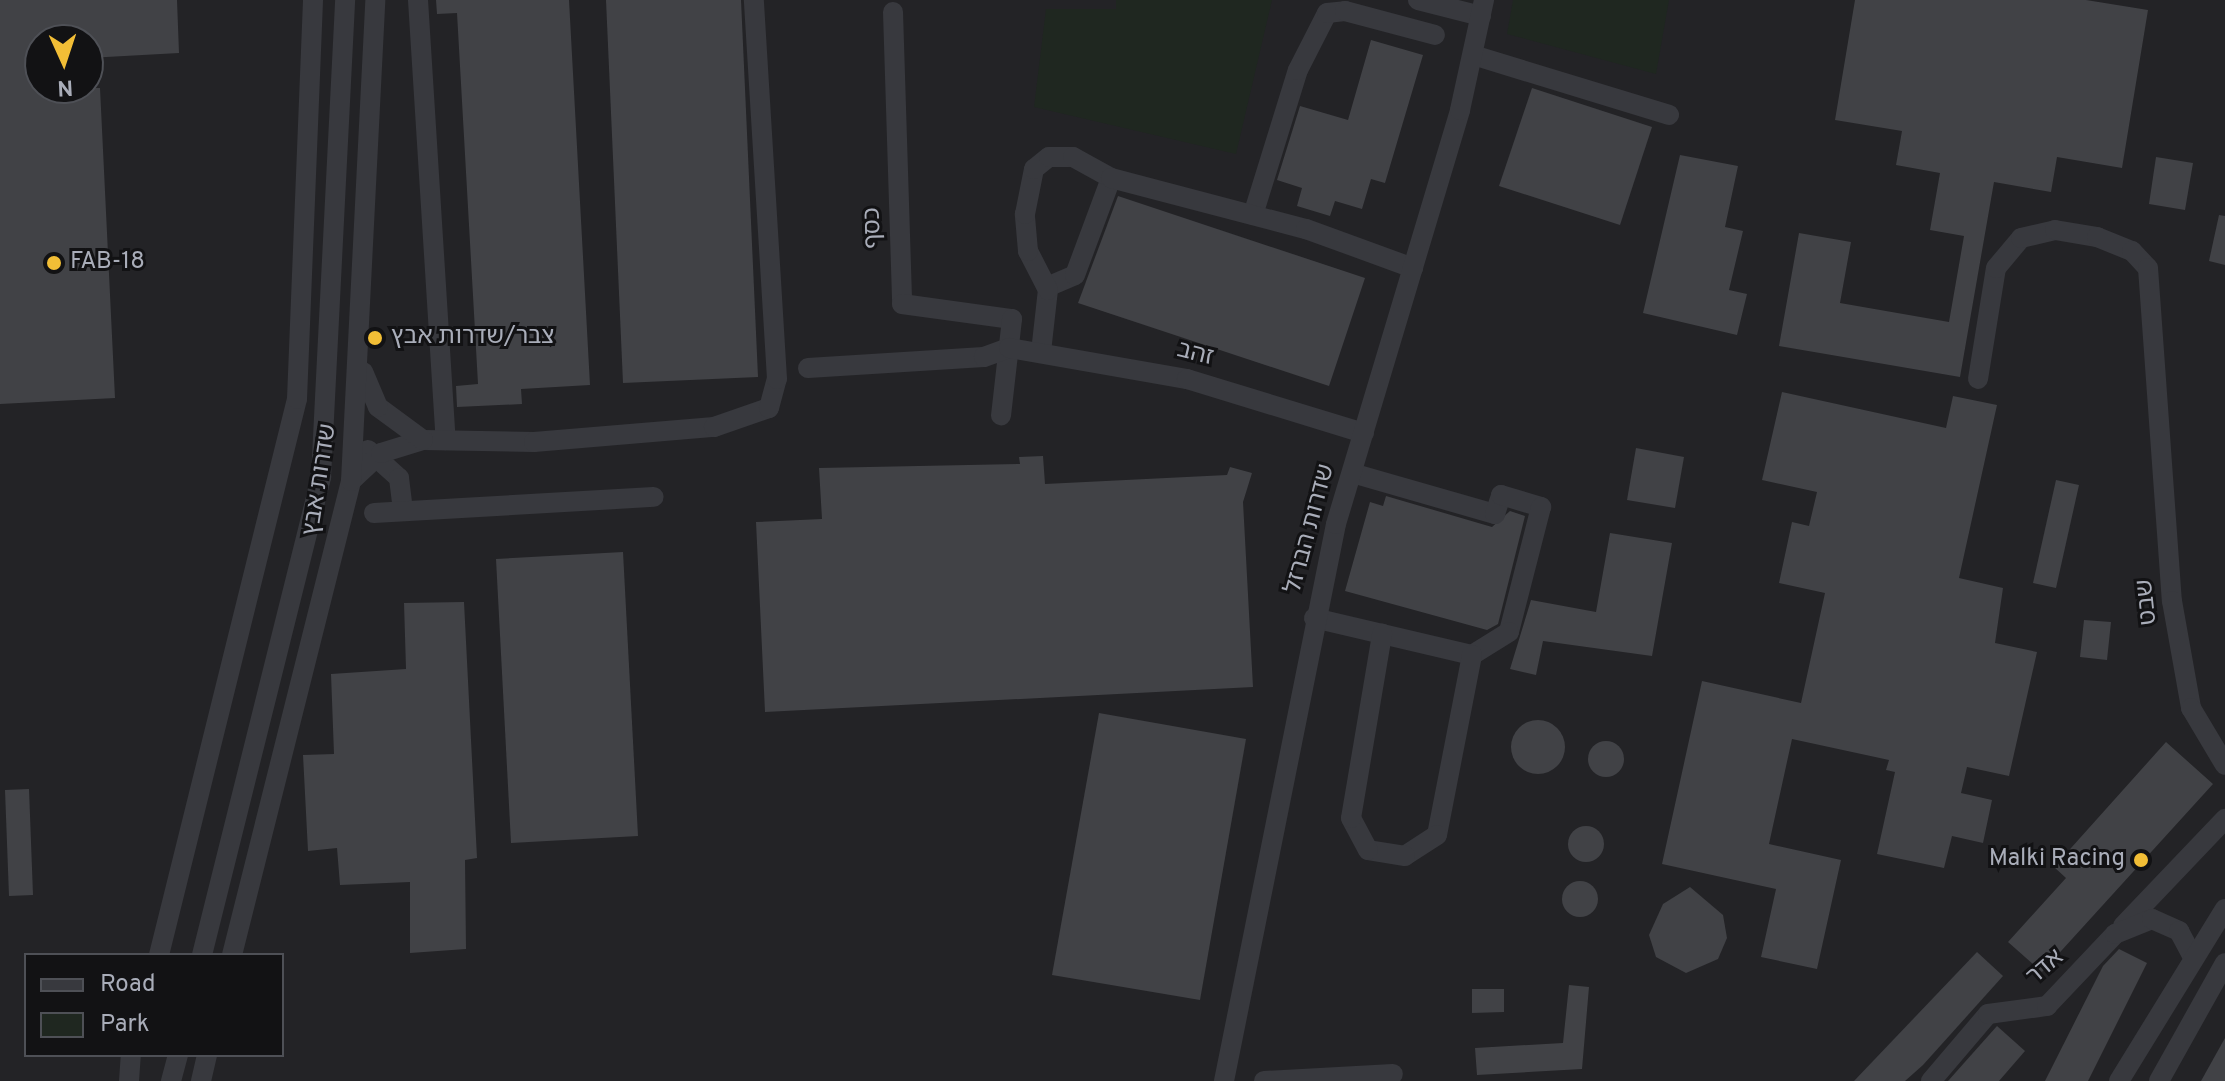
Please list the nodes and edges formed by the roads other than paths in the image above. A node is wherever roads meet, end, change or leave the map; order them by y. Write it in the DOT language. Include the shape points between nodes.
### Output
graph roads {
  1 [pos="313,0"];
  2 [pos="345,0"];
  3 [pos="375,0"];
  4 [pos="418,0"];
  5 [pos="754,0"];
  6 [pos="1418,0"];
  7 [pos="1482,8"];
  8 [pos="893,12"];
  9 [pos="1435,35"];
  10 [pos="1473,55"];
  11 [pos="1669,115"];
  12 [pos="1111,178"];
  13 [pos="1253,215"];
  14 [pos="1413,268"];
  15 [pos="1047,287"];
  16 [pos="1009,348"];
  17 [pos="1041,352"];
  18 [pos="361,363"];
  19 [pos="808,368"];
  20 [pos="1978,379"];
  21 [pos="1001,415"];
  22 [pos="357,423"];
  23 [pos="1364,433"];
  24 [pos="423,440"];
  25 [pos="446,440"];
  26 [pos="369,470"];
  27 [pos="1352,473"];
  28 [pos="654,497"];
  29 [pos="403,511"];
  30 [pos="374,513"];
  31 [pos="1314,618"];
  32 [pos="1382,634"];
  33 [pos="1472,655"];
  34 [pos="2225,765"];
  35 [pos="2225,819"];
  36 [pos="2225,909"];
  37 [pos="2115,934"];
  38 [pos="159,953"];
  39 [pos="202,953"];
  40 [pos="233,953"];
  41 [pos="2192,955"];
  42 [pos="2225,963"];
  43 [pos="131,1057"];
  44 [pos="177,1057"];
  45 [pos="207,1057"];
  46 [pos="1393,1074"];
  47 [pos="129,1081"];
  48 [pos="171,1081"];
  49 [pos="201,1081"];
  50 [pos="1224,1081"];
  51 [pos="1264,1081"];
  52 [pos="1931,1081"];
  53 [pos="2119,1081"];
  54 [pos="2159,1081"];
  1 -- 38 [label="street" via="297,399"];
  2 -- 39 [label="street, שדרות אבץ" via="321,477"];
  3 -- 18 [label="street, שדרות אבץ"];
  4 -- 25 [label="street"];
  5 -- 25 [label="street" via="774,400 747,421 714,427 534,442"];
  6 -- 7 [label="street"];
  7 -- 10 [label="street, שדרות הברזל"];
  8 -- 16 [label="street, כסף" via="902,304 1012,319"];
  9 -- 13 [label="street" via="1345,11 1327,13 1298,70"];
  10 -- 11 [label="street"];
  10 -- 14 [label="street, שדרות הברזל"];
  12 -- 13 [label="street"];
  12 -- 15 [label="street" via="1075,275"];
  12 -- 15 [label="street" via="1063,155 1034,169 1026,242"];
  13 -- 14 [label="street"];
  14 -- 23 [label="street, שדרות הברזל"];
  15 -- 17 [label="street"];
  16 -- 17 [label="street, זהב"];
  16 -- 19 [label="street" via="984,357"];
  16 -- 21 [label="street"];
  17 -- 23 [label="street, זהב" via="1187,379"];
  18 -- 22 [label="street, שדרות אבץ"];
  18 -- 24 [label="street" via="378,407"];
  20 -- 34 [label="street, שבט" via="1996,268 2007,251 2045,232 2097,237 2132,251 2148,268 2172,601 2191,708"];
  22 -- 26 [label="street, שדרות אבץ"];
  22 -- 26 [label="street"];
  23 -- 27 [label="street, שדרות הברזל"];
  24 -- 25 [label="street"];
  24 -- 26 [label="street"];
  26 -- 29 [label="street" via="401,483"];
  26 -- 40 [label="street, שדרות אבץ"];
  27 -- 31 [label="street, שדרות הברזל"];
  27 -- 33 [label="street" via="1495,514 1501,495 1541,507 1509,632"];
  28 -- 29 [label="street"];
  29 -- 30 [label="street"];
  31 -- 32 [label="street"];
  31 -- 50 [label="street, שדרות הברזל"];
  32 -- 33 [label="street"];
  32 -- 33 [label="street" via="1351,818 1368,850 1405,856 1437,835"];
  35 -- 37 [label="street"];
  36 -- 41 [label="street"];
  37 -- 41 [label="street, אדר" via="2152,919 2179,931"];
  37 -- 52 [label="street, אדר" via="2047,1006 1988,1014"];
  41 -- 53 [label="street"];
  42 -- 54 [label="street"];
  43 -- 47 [label="street"];
  44 -- 48 [label="street"];
  45 -- 49 [label="street"];
  46 -- 51 [label="street"];
}
